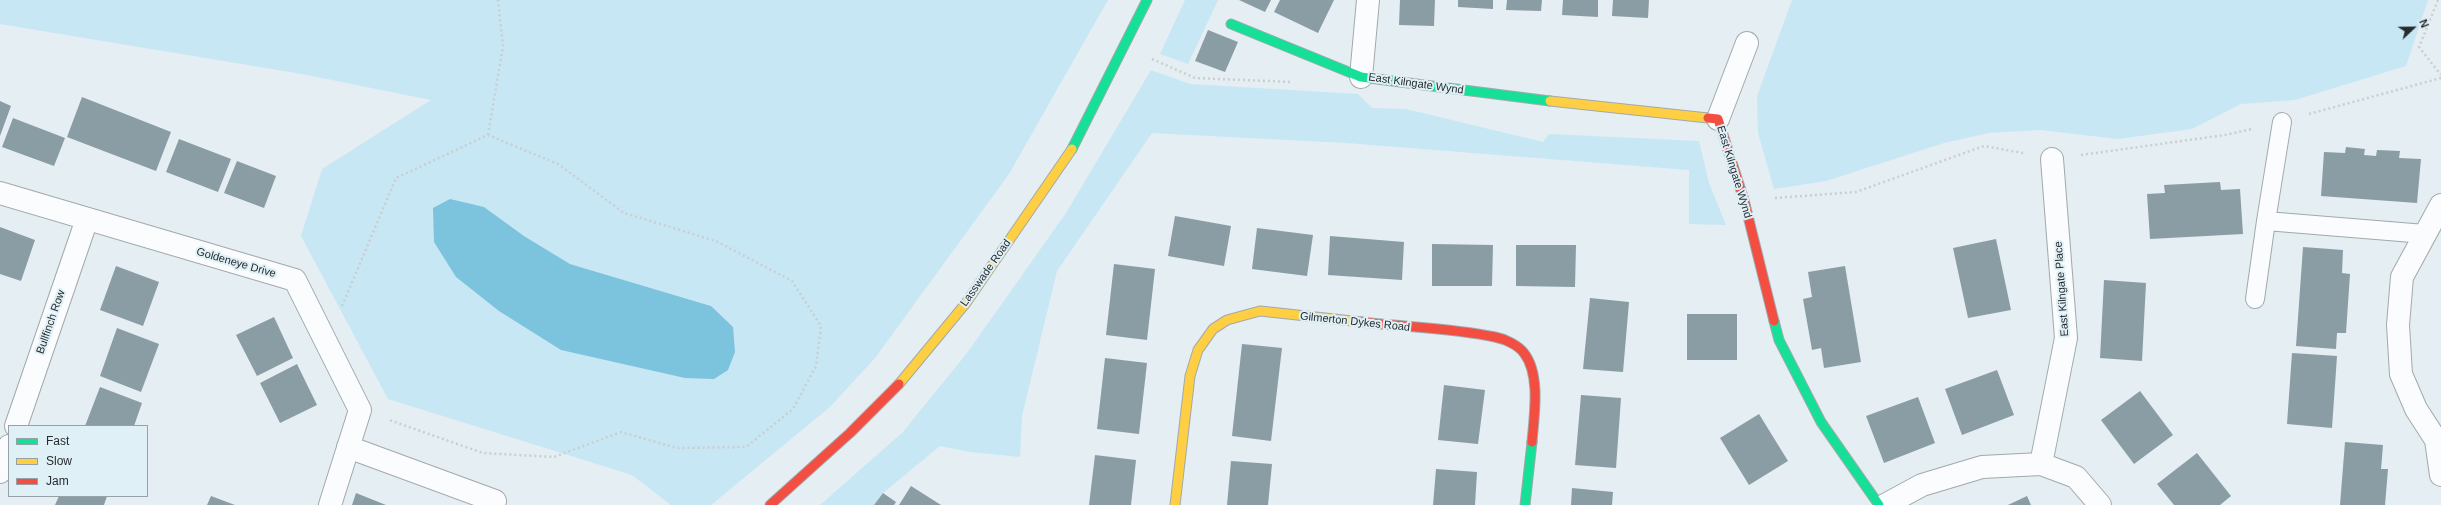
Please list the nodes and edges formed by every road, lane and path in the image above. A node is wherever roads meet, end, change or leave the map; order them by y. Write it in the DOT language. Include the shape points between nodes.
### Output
graph roads {
  1 [pos="498,0"];
  2 [pos="1147,0"];
  3 [pos="1368,0"];
  4 [pos="2438,0"];
  5 [pos="1231,24"];
  6 [pos="1747,43"];
  7 [pos="1125,47"];
  8 [pos="2441,76"];
  9 [pos="1361,77"];
  10 [pos="1299,82"];
  11 [pos="1718,119"];
  12 [pos="2282,122"];
  13 [pos="488,135"];
  14 [pos="2052,159"];
  15 [pos="0,193"];
  16 [pos="1744,200"];
  17 [pos="2441,205"];
  18 [pos="86,219"];
  19 [pos="2266,221"];
  20 [pos="2424,234"];
  21 [pos="2255,299"];
  22 [pos="326,343"];
  23 [pos="360,410"];
  24 [pos="16,425"];
  25 [pos="348,447"];
  26 [pos="8,449"];
  27 [pos="2041,464"];
  28 [pos="0,472"];
  29 [pos="2441,475"];
  30 [pos="495,501"];
  31 [pos="330,505"];
  32 [pos="770,505"];
  33 [pos="1175,505"];
  34 [pos="1525,505"];
  35 [pos="1879,505"];
  36 [pos="1885,505"];
  37 [pos="2100,505"];
  1 -- 13 [label="path" via="503,46"];
  2 -- 7 [label="street, Lasswade Road"];
  3 -- 9 [label="street, East Kilngate Wynd"];
  4 -- 8 [label="path" via="2419,47"];
  5 -- 9 [label="street, East Kilngate Wynd"];
  6 -- 11 [label="street"];
  7 -- 10 [label="path" via="1195,78"];
  7 -- 32 [label="street, Lasswade Road" via="1076,143 966,303 899,384 850,433"];
  8 -- 12 [label="path"];
  9 -- 11 [label="street, East Kilngate Wynd" via="1486,94"];
  11 -- 16 [label="street, East Kilngate Wynd"];
  12 -- 14 [label="path" via="2226,135"];
  12 -- 19 [label="lane"];
  13 -- 22 [label="path" via="396,178"];
  13 -- 23 [label="path" via="558,164 624,213 716,241 792,281 821,326 816,366 792,409 746,447 677,448 621,432 554,458 483,453"];
  14 -- 16 [label="path" via="1984,146 1856,192"];
  14 -- 27 [label="street, East Kilngate Place" via="2066,338"];
  15 -- 18 [label="street, Goldeneye Drive"];
  16 -- 35 [label="street, East Kilngate Wynd" via="1779,340 1821,422"];
  17 -- 20 [label="street"];
  18 -- 22 [label="street, Goldeneye Drive" via="295,280"];
  18 -- 24 [label="street, Bullfinch Row"];
  19 -- 20 [label="lane"];
  19 -- 21 [label="lane"];
  20 -- 29 [label="street" via="2402,277 2398,325 2401,374 2416,409 2436,440"];
  22 -- 23 [label="street, Goldeneye Drive"];
  23 -- 25 [label="street"];
  25 -- 30 [label="street"];
  25 -- 31 [label="street"];
  26 -- 28 [label="street"];
  27 -- 36 [label="street" via="1982,467 1922,485"];
  27 -- 37 [label="street" via="2076,477"];
  33 -- 34 [label="street, Gilmerton Dykes Road" via="1189,386 1195,357 1203,341 1217,326 1260,311 1496,337 1512,343 1525,354 1532,370 1534,406"];
}
